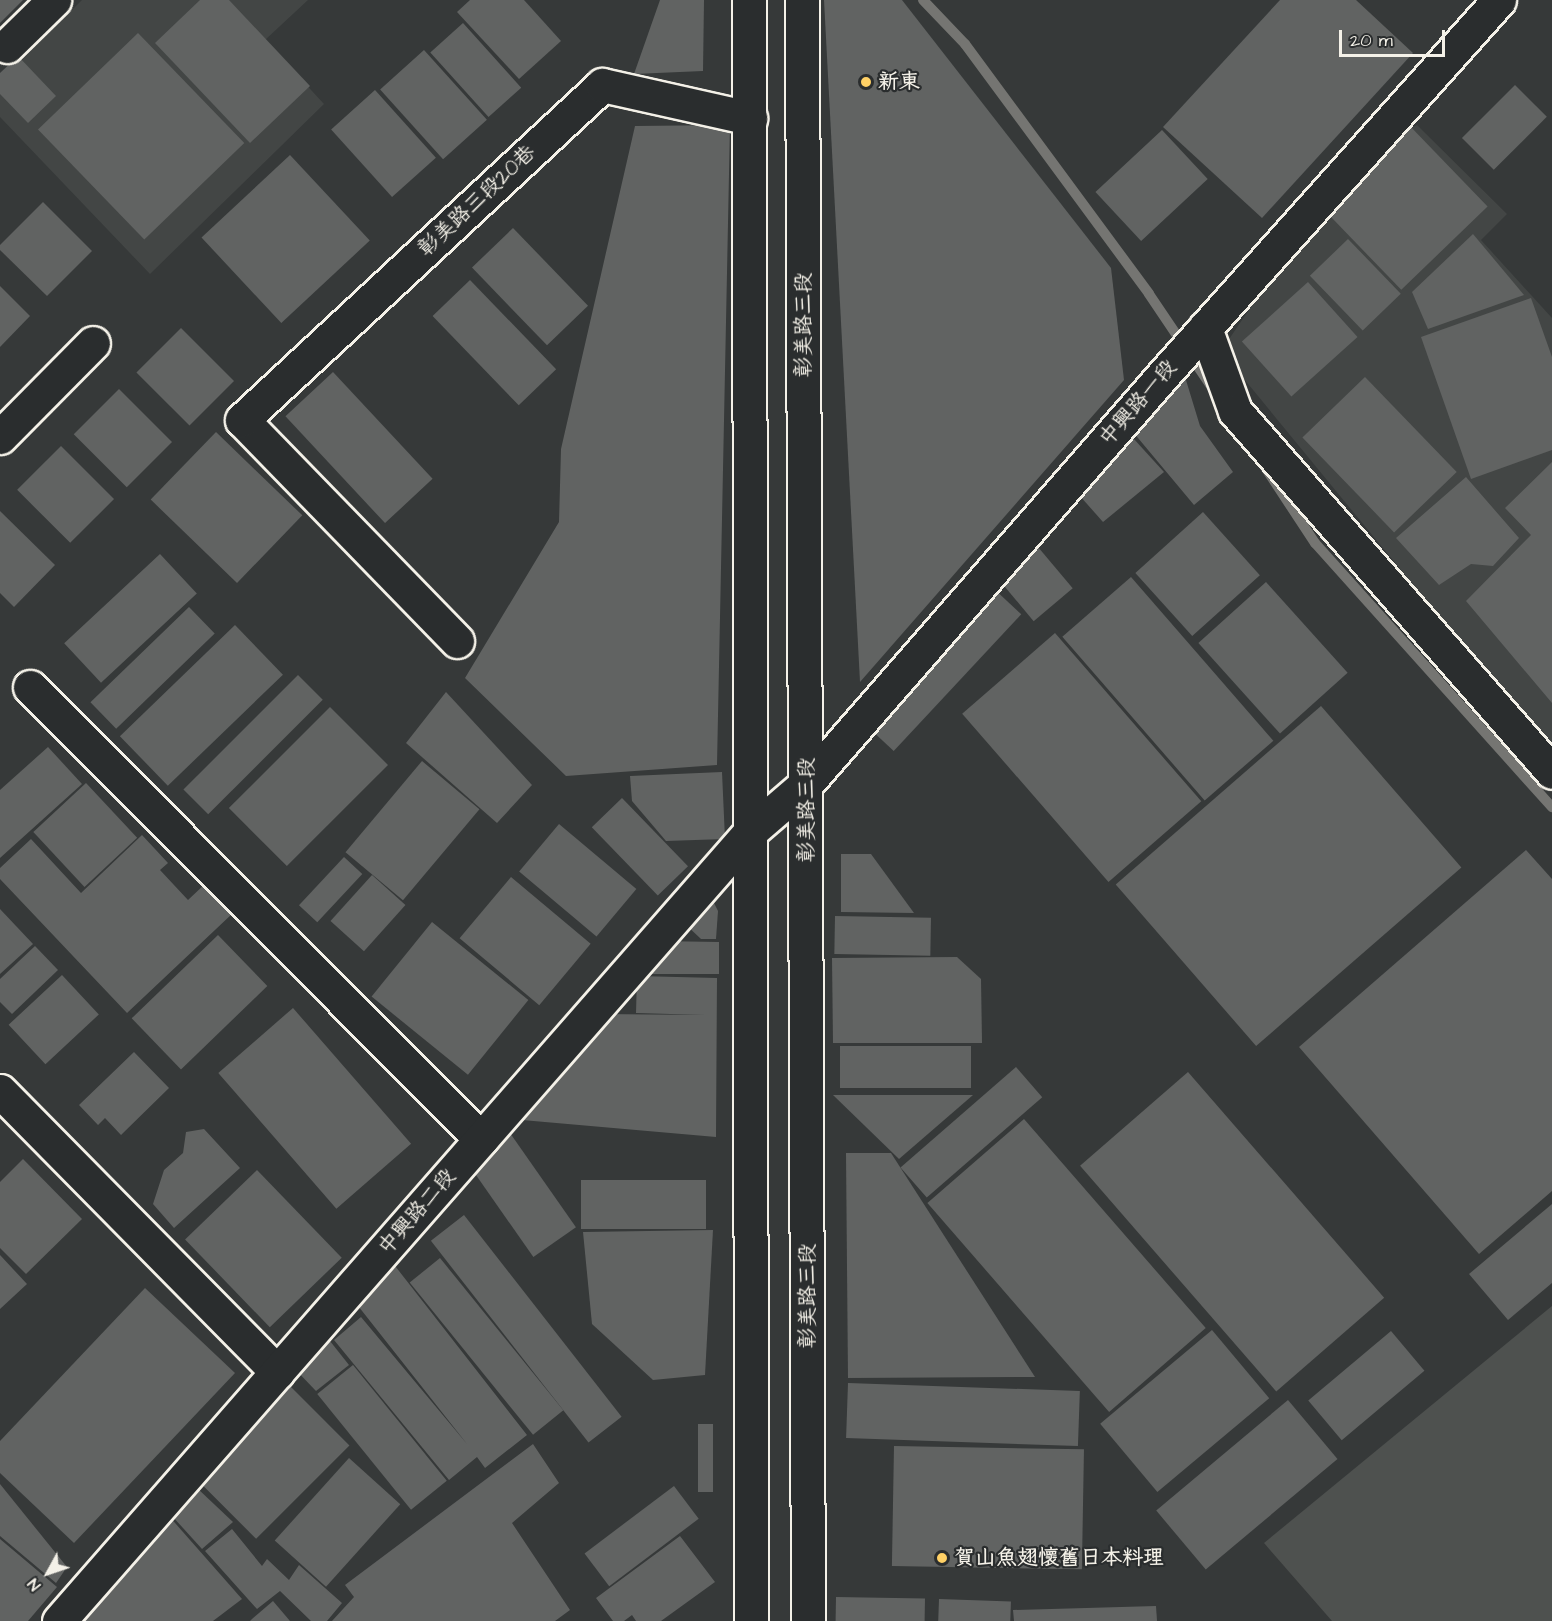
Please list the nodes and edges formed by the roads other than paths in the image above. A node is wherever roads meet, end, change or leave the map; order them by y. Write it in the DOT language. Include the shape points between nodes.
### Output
graph roads {
  1 [pos="54,0"];
  2 [pos="749,0"];
  3 [pos="802,0"];
  4 [pos="1499,0"];
  5 [pos="7,46"];
  6 [pos="750,117"];
  7 [pos="1205,328"];
  8 [pos="93,343"];
  9 [pos="0,437"];
  10 [pos="457,641"];
  11 [pos="30,687"];
  12 [pos="1552,772"];
  13 [pos="807,783"];
  14 [pos="779,807"];
  15 [pos="750,832"];
  16 [pos="5,1105"];
  17 [pos="481,1139"];
  18 [pos="277,1372"];
  19 [pos="58,1621"];
  20 [pos="751,1621"];
  21 [pos="808,1621"];
  1 -- 5 [label="main road"];
  2 -- 6 [label="main road"];
  3 -- 13 [label="main road, 彰美路三段"];
  4 -- 7 [label="main road, 中興路一段"];
  6 -- 10 [label="main road, 彰美路三段20巷" via="602,85 242,420"];
  6 -- 15 [label="main road"];
  7 -- 12 [label="main road" via="1235,411"];
  7 -- 13 [label="main road, 中興路一段"];
  8 -- 9 [label="main road"];
  11 -- 17 [label="main road"];
  13 -- 14 [label="main road, 中興路一段"];
  13 -- 21 [label="main road, 彰美路三段"];
  14 -- 15 [label="main road, 中興路二段"];
  15 -- 17 [label="main road, 中興路二段"];
  15 -- 20 [label="main road"];
  16 -- 18 [label="main road"];
  17 -- 18 [label="main road, 中興路二段"];
  18 -- 19 [label="main road, 中興路二段"];
}
